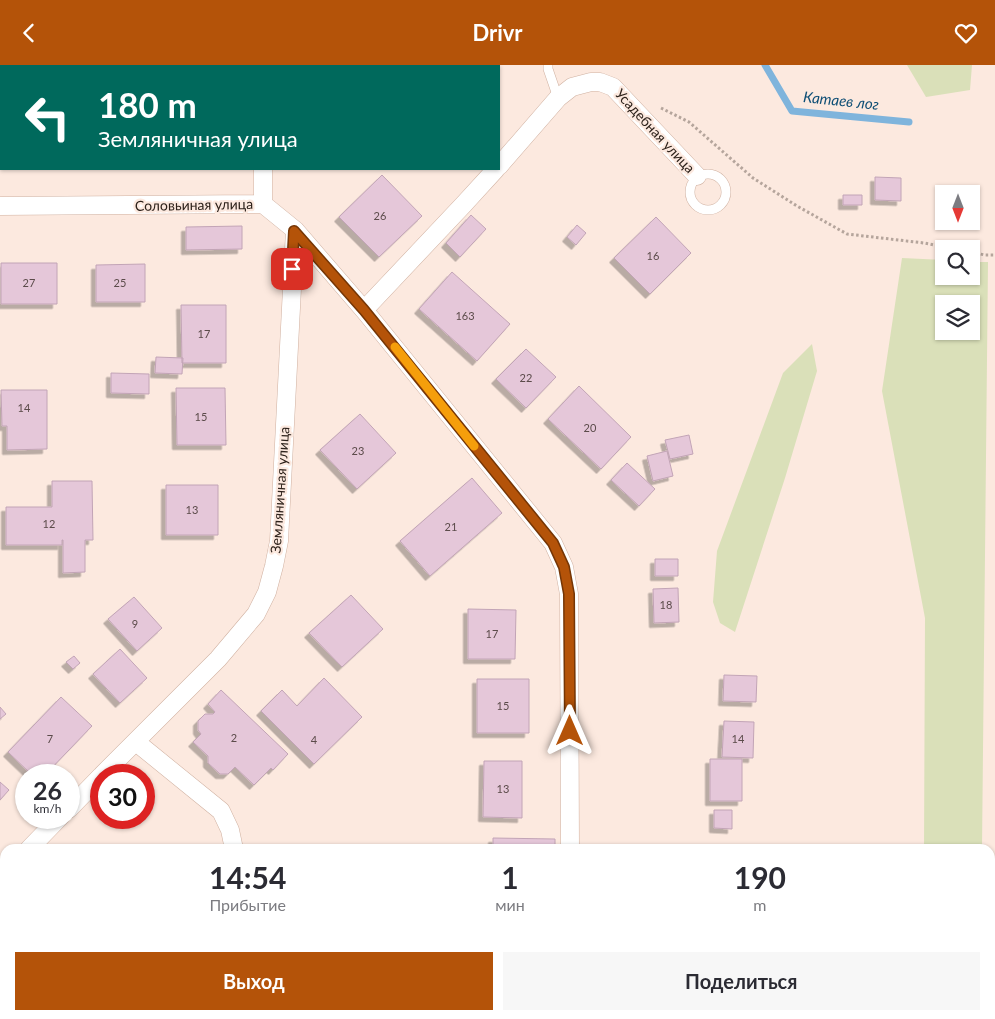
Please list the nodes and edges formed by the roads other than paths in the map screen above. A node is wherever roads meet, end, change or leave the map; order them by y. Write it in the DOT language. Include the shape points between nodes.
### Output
graph roads {
  1 [pos="548,65"];
  2 [pos="558,98"];
  3 [pos="500,164"];
  4 [pos="262,170"];
  5 [pos="495,170"];
  6 [pos="698,176"];
  7 [pos="263,204"];
  8 [pos="0,207"];
  9 [pos="294,231"];
  10 [pos="364,310"];
  11 [pos="136,742"];
  12 [pos="114,764"];
  13 [pos="90,788"];
  14 [pos="80,798"];
  15 [pos="48,829"];
  16 [pos="34,844"];
  17 [pos="233,844"];
  18 [pos="570,844"];
  1 -- 2 [label="lane"];
  2 -- 3 [label="street, Усадебная улица"];
  2 -- 6 [label="street, Усадебная улица" via="572,87 590,81 613,87"];
  4 -- 7 [label="street"];
  5 -- 10 [label="street"];
  6 -- 6 [label="lane" via="711,174 723,181 726,195 718,207 704,209 692,202 691,183"];
  7 -- 8 [label="street, Соловьиная улица"];
  7 -- 9 [label="street, Соловьиная улица"];
  9 -- 10 [label="street, Соловьиная улица"];
  9 -- 11 [label="street, Земляничная улица" via="278,541 267,592 256,614 239,636"];
  10 -- 18 [label="street, Соловьиная улица" via="553,543 564,567 569,594"];
  11 -- 12 [label="street, Земляничная улица"];
  11 -- 17 [label="street" via="221,811"];
  13 -- 14 [label="street, Земляничная улица"];
  15 -- 16 [label="street"];
}
